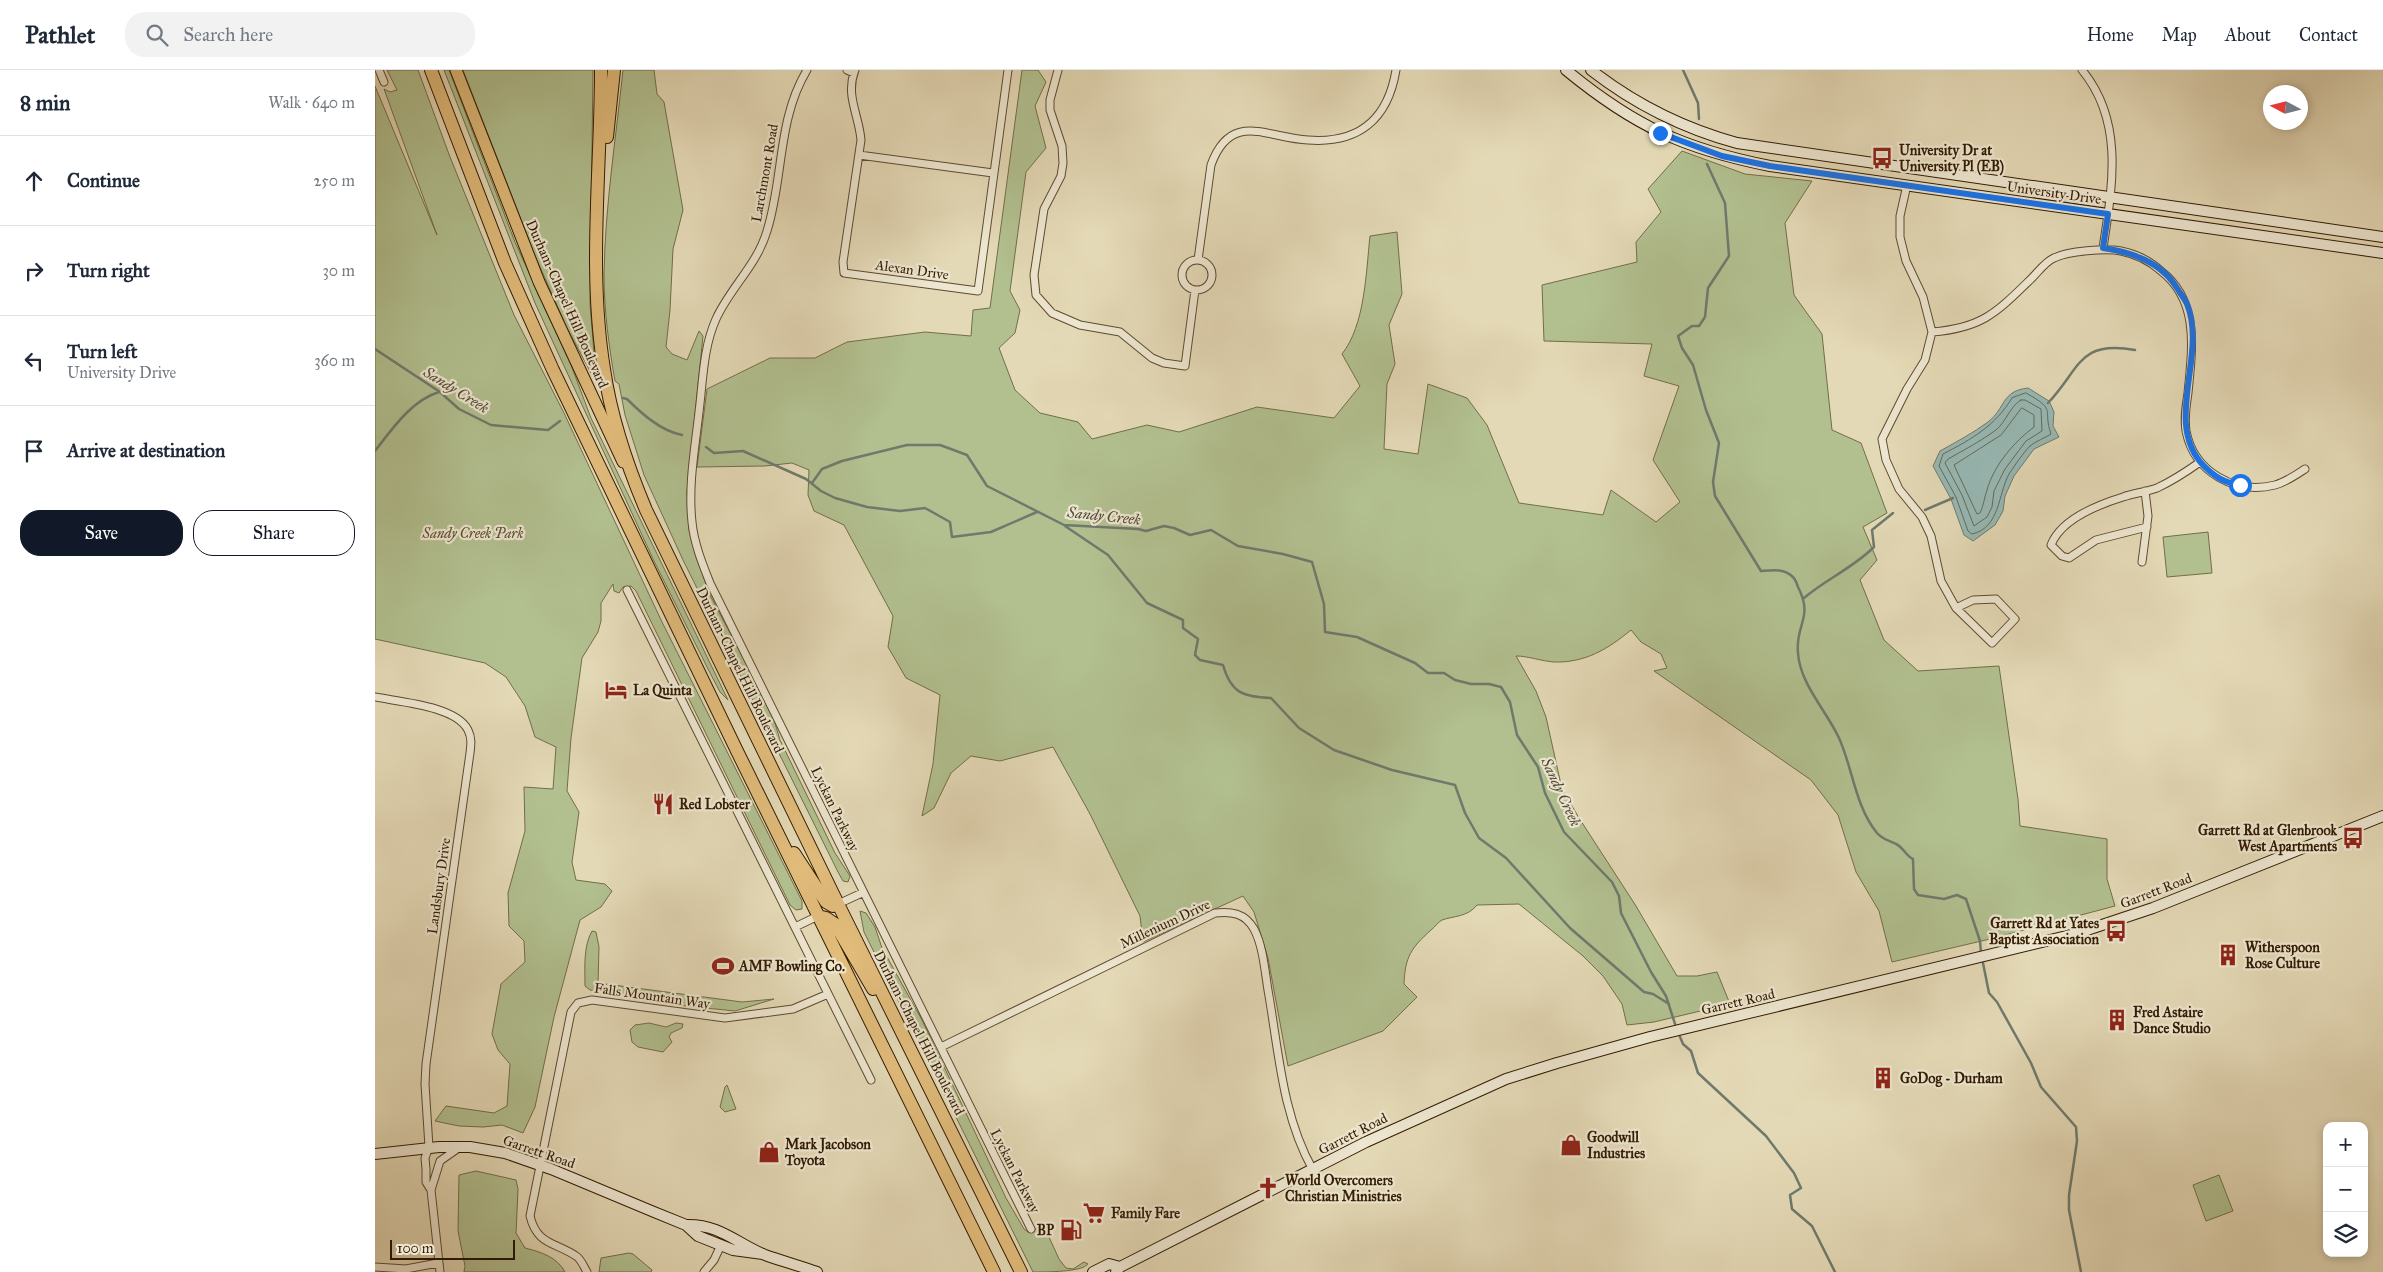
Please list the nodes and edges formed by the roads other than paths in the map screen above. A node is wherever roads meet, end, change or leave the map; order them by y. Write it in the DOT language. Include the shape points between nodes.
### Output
graph roads {
  1 [pos="379,70"];
  2 [pos="431,70"];
  3 [pos="456,70"];
  4 [pos="601,70"];
  5 [pos="614,70"];
  6 [pos="807,70"];
  7 [pos="1008,70"];
  8 [pos="1058,70"];
  9 [pos="1396,70"];
  10 [pos="1566,70"];
  11 [pos="1591,70"];
  12 [pos="2082,70"];
  13 [pos="852,71"];
  14 [pos="384,82"];
  15 [pos="859,155"];
  16 [pos="993,173"];
  17 [pos="1907,185"];
  18 [pos="2110,198"];
  19 [pos="2108,214"];
  20 [pos="2383,237"];
  21 [pos="597,247"];
  22 [pos="2103,248"];
  23 [pos="2383,253"];
  24 [pos="1198,260"];
  25 [pos="1195,290"];
  26 [pos="1932,332"];
  27 [pos="703,381"];
  28 [pos="2200,462"];
  29 [pos="2305,469"];
  30 [pos="2145,491"];
  31 [pos="646,510"];
  32 [pos="2147,527"];
  33 [pos="2141,562"];
  34 [pos="627,590"];
  35 [pos="1956,608"];
  36 [pos="375,697"];
  37 [pos="766,809"];
  38 [pos="2383,816"];
  39 [pos="862,892"];
  40 [pos="838,904"];
  41 [pos="818,916"];
  42 [pos="795,926"];
  43 [pos="828,994"];
  44 [pos="909,1046"];
  45 [pos="941,1048"];
  46 [pos="871,1080"];
  47 [pos="460,1147"];
  48 [pos="429,1148"];
  49 [pos="375,1154"];
  50 [pos="539,1164"];
  51 [pos="1313,1170"];
  52 [pos="431,1190"];
  53 [pos="686,1225"];
  54 [pos="1031,1229"];
  55 [pos="721,1245"];
  56 [pos="763,1254"];
  57 [pos="439,1263"];
  58 [pos="375,1268"];
  59 [pos="1118,1270"];
  60 [pos="440,1272"];
  61 [pos="587,1272"];
  62 [pos="704,1272"];
  63 [pos="817,1272"];
  64 [pos="994,1272"];
  65 [pos="1021,1272"];
  66 [pos="1093,1272"];
  1 -- 14 [label="street"];
  2 -- 37 [label="highway" via="505,263 553,370"];
  3 -- 31 [label="main road, Durham-Chapel Hill Boulevard" via="539,282"];
  4 -- 21 [label="highway"];
  5 -- 21 [label="highway"];
  6 -- 27 [label="street, Larchmont Road" via="788,112 767,232 758,254 717,318 705,358"];
  7 -- 16 [label="street, Alexan Drive"];
  8 -- 25 [label="street" via="1050,110 1062,146 1063,163 1061,176 1044,209 1034,285 1040,302 1052,313 1069,321 1120,332 1152,358 1185,366"];
  9 -- 24 [label="street" via="1389,101 1380,115 1350,134 1307,140 1251,129 1225,141 1211,165"];
  10 -- 17 [label="street, University Drive" via="1643,125 1679,142 1722,156 1770,166"];
  11 -- 18 [label="street, University Drive" via="1623,94 1671,121 1737,143"];
  12 -- 18 [label="street" via="2101,103 2109,128 2113,164"];
  13 -- 15 [label="street, Alexan Drive" via="851,97 860,130"];
  15 -- 16 [label="street"];
  15 -- 16 [label="street, Alexan Drive" via="844,273 929,285 978,291"];
  17 -- 19 [label="street, University Drive"];
  17 -- 26 [label="street" via="1900,216 1900,237 1906,261 1923,296"];
  18 -- 19 [label="street"];
  18 -- 20 [label="street, University Drive"];
  19 -- 22 [label="street"];
  19 -- 23 [label="street, University Drive"];
  21 -- 31 [label="highway" via="599,320 606,382 626,458"];
  22 -- 26 [label="street" via="2053,258 1992,315 1968,327"];
  22 -- 28 [label="street" via="2134,254 2156,267 2173,281 2187,304 2192,348 2185,416 2190,442"];
  24 -- 25 [label="street" via="1185,267 1182,276 1186,286"];
  24 -- 25 [label="street" via="1210,268 1212,277 1204,289"];
  26 -- 35 [label="street" via="1925,360 1882,439 1886,460 1899,489 1922,517 1931,536 1941,581"];
  27 -- 39 [label="street, Lyckan Parkway" via="691,488 692,523 698,552 710,583"];
  28 -- 29 [label="street" via="2229,484 2257,487 2277,484"];
  28 -- 30 [label="street" via="2184,474"];
  30 -- 32 [label="street"];
  30 -- 32 [label="street" via="2094,508 2056,534 2051,545 2069,558 2096,540"];
  31 -- 40 [label="highway, Durham-Chapel Hill Boulevard"];
  32 -- 33 [label="street"];
  34 -- 42 [label="street"];
  35 -- 35 [label="street" via="1992,642 2015,619 1996,599 1973,600"];
  36 -- 48 [label="street, Landsbury Drive" via="450,714 463,722 471,736 426,1064"];
  37 -- 40 [label="highway" via="826,902 833,906"];
  37 -- 41 [label="highway"];
  38 -- 51 [label="street, Garrett Road" via="2153,908 2075,934 1660,1035 1496,1083 1407,1122"];
  39 -- 40 [label="street"];
  39 -- 45 [label="street, Lyckan Parkway"];
  40 -- 44 [label="highway, Durham-Chapel Hill Boulevard"];
  41 -- 42 [label="street"];
  41 -- 44 [label="highway" via="835,924"];
  41 -- 64 [label="highway"];
  42 -- 43 [label="street"];
  43 -- 46 [label="street"];
  43 -- 50 [label="street, Falls Mountain Way" via="793,1009 725,1018 592,1000 578,1003 568,1021"];
  44 -- 65 [label="highway, Durham-Chapel Hill Boulevard"];
  45 -- 51 [label="street, Millenium Drive" via="1215,913 1229,911 1240,914 1254,928 1262,956 1288,1108"];
  45 -- 54 [label="street, Lyckan Parkway"];
  47 -- 48 [label="street, Garrett Road"];
  47 -- 50 [label="street, Garrett Road" via="495,1151"];
  47 -- 52 [label="street" via="440,1161"];
  48 -- 49 [label="street, Garrett Road"];
  48 -- 52 [label="street, Landsbury Drive" via="425,1158"];
  50 -- 53 [label="street, Garrett Road"];
  50 -- 61 [label="street, Falls Mountain Way" via="530,1207 532,1225 543,1239 577,1257"];
  51 -- 59 [label="street, Garrett Road"];
  52 -- 57 [label="street, Landsbury Drive"];
  53 -- 55 [label="street, Garrett Road" via="698,1236"];
  53 -- 56 [label="street, Garrett Road" via="703,1225 740,1240"];
  55 -- 56 [label="street, Garrett Road"];
  55 -- 62 [label="street"];
  56 -- 63 [label="street, Garrett Road"];
  57 -- 58 [label="street" via="406,1269"];
  57 -- 60 [label="street, Landsbury Drive"];
  59 -- 66 [label="street, Garrett Road" via="1109,1264"];
}
